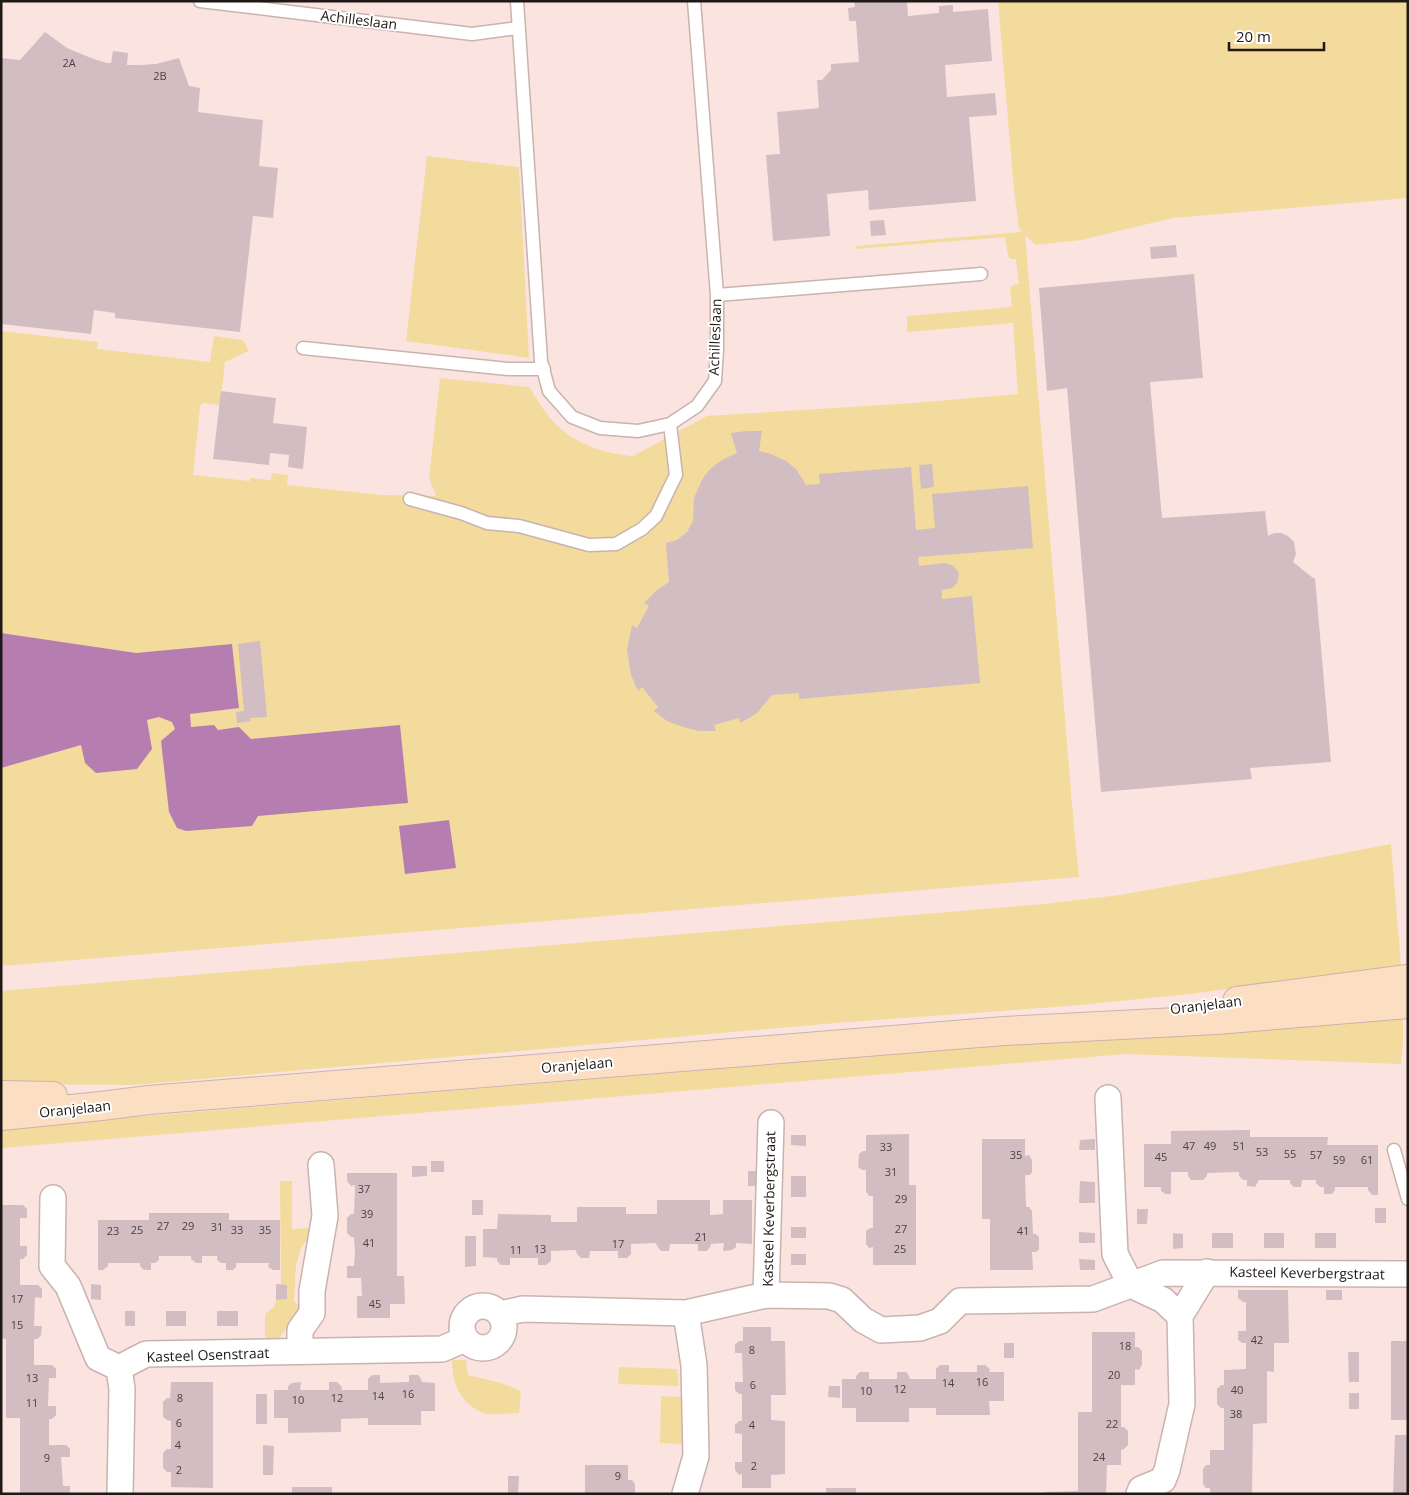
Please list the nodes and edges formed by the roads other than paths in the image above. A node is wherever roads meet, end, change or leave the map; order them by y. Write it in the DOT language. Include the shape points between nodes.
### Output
graph roads {
  1 [pos="200,1"];
  2 [pos="517,1"];
  3 [pos="694,1"];
  4 [pos="518,28"];
  5 [pos="981,274"];
  6 [pos="717,295"];
  7 [pos="303,348"];
  8 [pos="544,369"];
  9 [pos="670,424"];
  10 [pos="410,499"];
  11 [pos="1408,979"];
  12 [pos="1408,1004"];
  13 [pos="1004,1031"];
  14 [pos="1,1095"];
  15 [pos="1108,1098"];
  16 [pos="149,1100"];
  17 [pos="1,1116"];
  18 [pos="771,1123"];
  19 [pos="1394,1150"];
  20 [pos="321,1165"];
  21 [pos="53,1198"];
  22 [pos="1408,1199"];
  23 [pos="1207,1272"];
  24 [pos="1408,1274"];
  25 [pos="1131,1285"];
  26 [pos="766,1295"];
  27 [pos="686,1313"];
  28 [pos="1180,1316"];
  29 [pos="465,1340"];
  30 [pos="300,1352"];
  31 [pos="119,1368"];
  32 [pos="1164,1487"];
  33 [pos="120,1494"];
  34 [pos="685,1494"];
  35 [pos="1139,1494"];
  1 -- 4 [label="lane, Achilleslaan" via="472,34"];
  2 -- 4 [label="lane, Achilleslaan"];
  3 -- 6 [label="lane, Achilleslaan"];
  4 -- 8 [label="lane, Achilleslaan"];
  5 -- 6 [label="lane"];
  6 -- 9 [label="lane, Achilleslaan" via="715,381 697,406"];
  7 -- 8 [label="lane" via="508,369"];
  8 -- 9 [label="lane, Achilleslaan" via="549,391 579,420 600,428 638,431"];
  9 -- 10 [label="lane" via="676,475 656,516 642,529 616,544 589,545 519,526 487,523"];
  11 -- 13 [label="street, Oranjelaan"];
  12 -- 13 [label="street, Oranjelaan" via="1216,1020"];
  13 -- 16 [label="street, Oranjelaan"];
  14 -- 16 [label="street, Oranjelaan"];
  15 -- 25 [label="street" via="1115,1254"];
  16 -- 17 [label="street, Oranjelaan"];
  18 -- 26 [label="street, Kasteel Keverbergstraat"];
  19 -- 22 [label="lane"];
  20 -- 30 [label="street" via="326,1216 312,1291 312,1312 300,1330"];
  21 -- 31 [label="street" via="52,1266 68,1286 98,1358"];
  23 -- 24 [label="street, Kasteel Keverbergstraat"];
  23 -- 25 [label="street, Kasteel Keverbergstraat" via="1163,1273"];
  23 -- 28 [label="street"];
  25 -- 26 [label="street, Kasteel Keverbergstraat" via="1093,1298 960,1301 940,1322 920,1328 881,1330 863,1320 842,1300 830,1296"];
  25 -- 28 [label="street" via="1162,1300"];
  26 -- 27 [label="street, Kasteel Keverbergstraat"];
  27 -- 29 [label="street, Kasteel Keverbergstraat" via="524,1309 500,1314 495,1308 479,1306 465,1315 462,1323"];
  27 -- 34 [label="street" via="694,1365 696,1456"];
  28 -- 32 [label="street" via="1182,1404"];
  29 -- 30 [label="street, Kasteel Osenstraat" via="442,1349"];
  30 -- 31 [label="street, Kasteel Osenstraat" via="146,1354"];
  31 -- 33 [label="street" via="122,1388"];
  32 -- 35 [label="street" via="1141,1490"];
}
